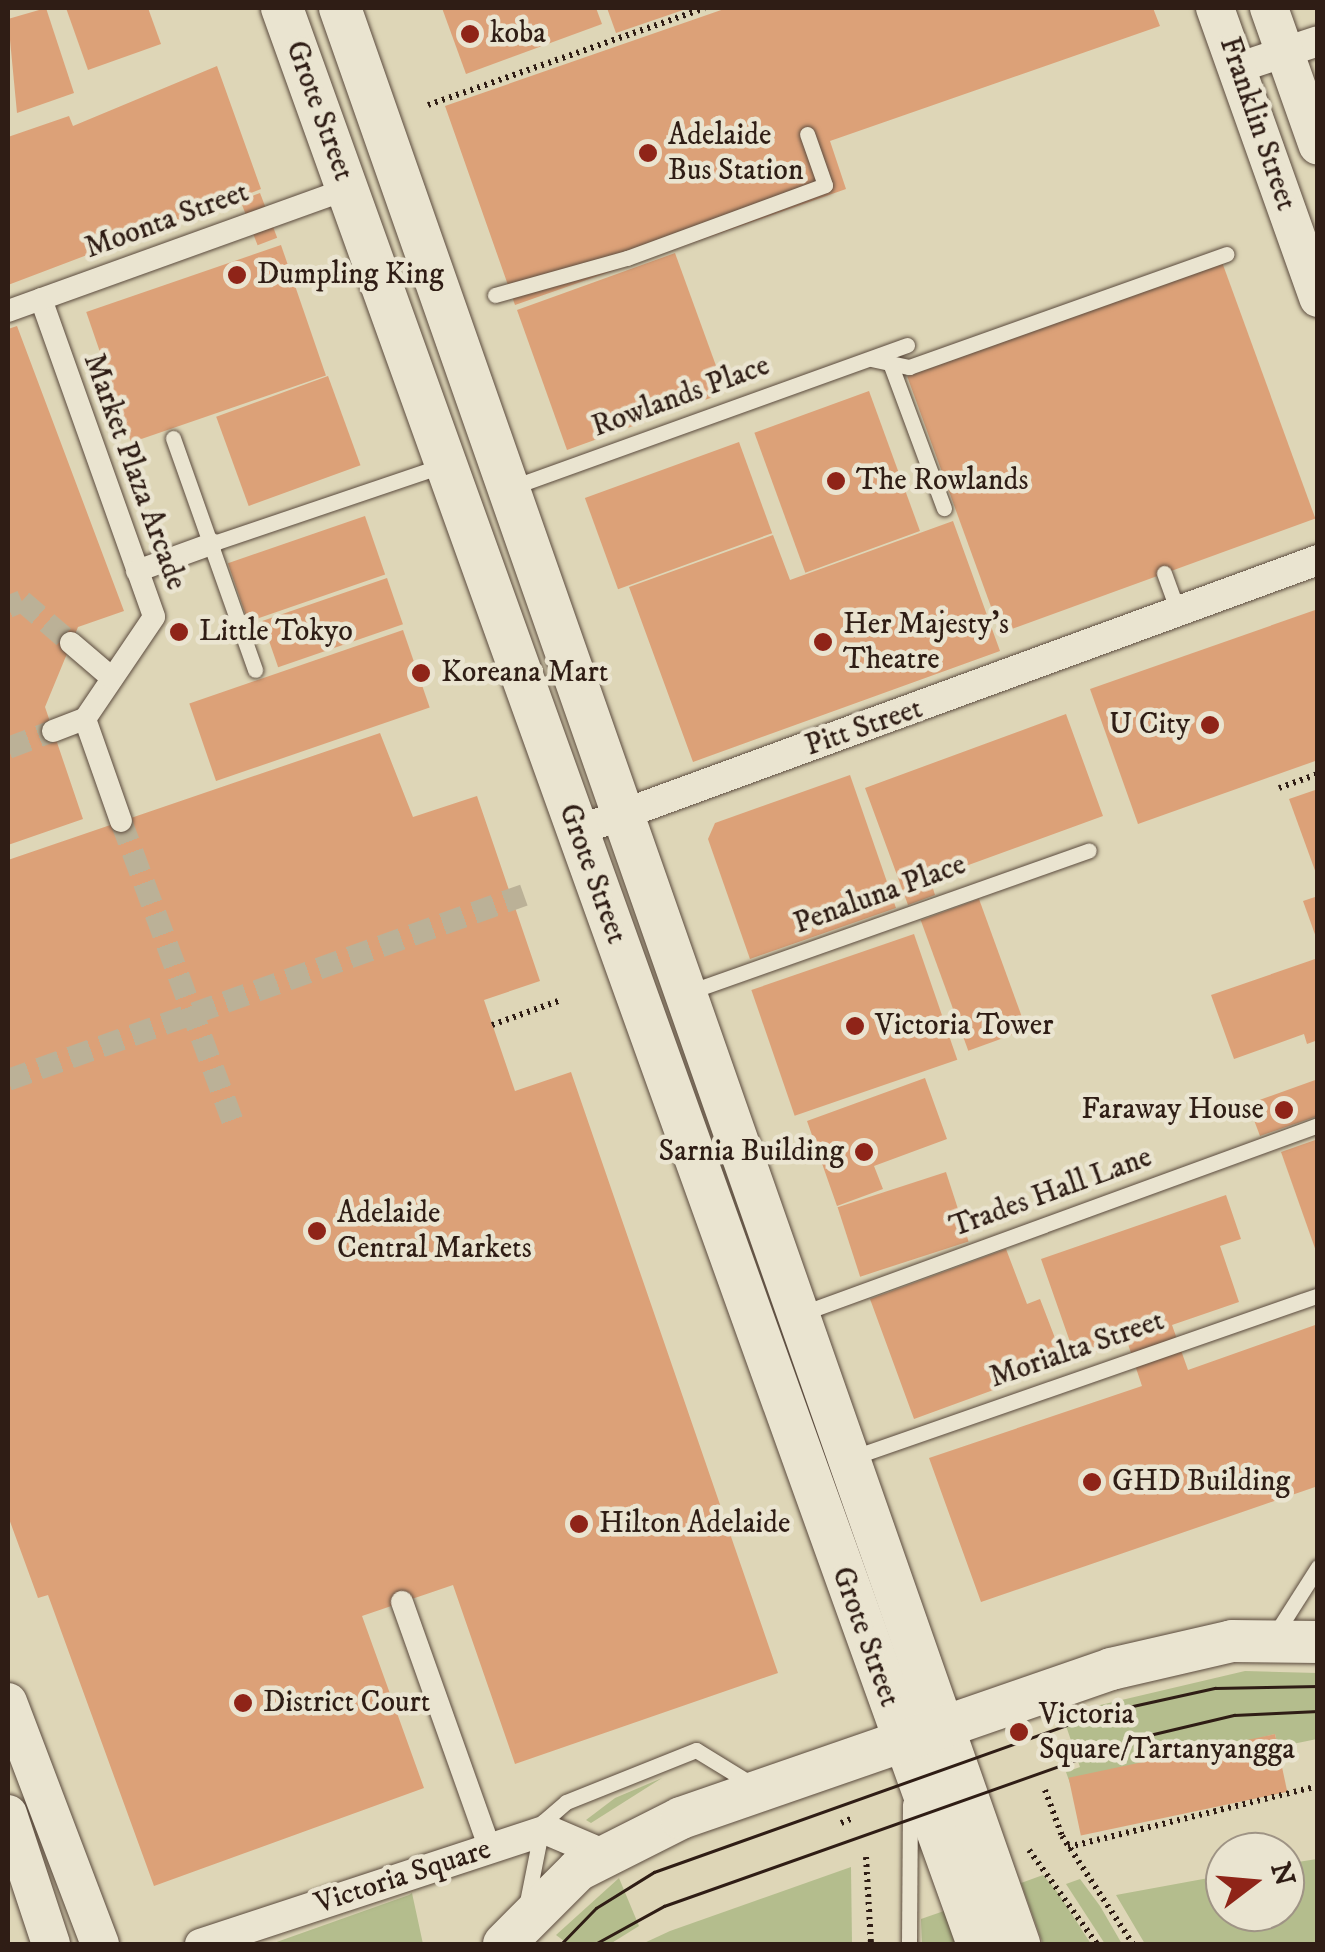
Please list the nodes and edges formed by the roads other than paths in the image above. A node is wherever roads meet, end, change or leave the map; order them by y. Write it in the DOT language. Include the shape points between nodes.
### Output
graph roads {
  1 [pos="282,8"];
  2 [pos="340,8"];
  3 [pos="1215,8"];
  4 [pos="1268,8"];
  5 [pos="1301,46"];
  6 [pos="1237,68"];
  7 [pos="808,134"];
  8 [pos="1318,146"];
  9 [pos="346,189"];
  10 [pos="1226,254"];
  11 [pos="495,295"];
  12 [pos="41,298"];
  13 [pos="1318,298"];
  14 [pos="8,310"];
  15 [pos="906,345"];
  16 [pos="870,359"];
  17 [pos="890,363"];
  18 [pos="173,438"];
  19 [pos="444,465"];
  20 [pos="510,488"];
  21 [pos="944,508"];
  22 [pos="211,544"];
  23 [pos="1318,560"];
  24 [pos="137,571"];
  25 [pos="1164,574"];
  26 [pos="1176,609"];
  27 [pos="71,644"];
  28 [pos="255,670"];
  29 [pos="112,678"];
  30 [pos="85,719"];
  31 [pos="53,731"];
  32 [pos="626,812"];
  33 [pos="121,821"];
  34 [pos="577,831"];
  35 [pos="1089,850"];
  36 [pos="689,992"];
  37 [pos="1318,1125"];
  38 [pos="1318,1295"];
  39 [pos="803,1313"];
  40 [pos="854,1457"];
  41 [pos="1318,1567"];
  42 [pos="402,1602"];
  43 [pos="1272,1639"];
  44 [pos="1318,1642"];
  45 [pos="8,1702"];
  46 [pos="945,1725"];
  47 [pos="902,1740"];
  48 [pos="18,1764"];
  49 [pos="761,1790"];
  50 [pos="8,1814"];
  51 [pos="540,1832"];
  52 [pos="485,1835"];
  53 [pos="603,1854"];
  54 [pos="514,1933"];
  55 [pos="51,1944"];
  56 [pos="100,1944"];
  57 [pos="200,1944"];
  58 [pos="909,1944"];
  59 [pos="978,1944"];
  60 [pos="1018,1944"];
  1 -- 9 [label="main road, Grote Street"];
  2 -- 20 [label="main road, Grote Street"];
  3 -- 6 [label="street, Franklin Street"];
  4 -- 5 [label="street, Franklin Street"];
  5 -- 6 [label="street"];
  5 -- 8 [label="street, Franklin Street"];
  6 -- 13 [label="street, Franklin Street"];
  7 -- 11 [label="lane" via="825,185 626,258"];
  9 -- 12 [label="street, Moonta Street"];
  9 -- 19 [label="main road, Grote Street"];
  10 -- 17 [label="lane" via="909,367"];
  12 -- 14 [label="street, Moonta Street"];
  12 -- 24 [label="street, Market Plaza Arcade"];
  15 -- 16 [label="lane, Rowlands Place"];
  16 -- 17 [label="lane"];
  16 -- 20 [label="lane, Rowlands Place"];
  17 -- 21 [label="lane"];
  18 -- 22 [label="lane"];
  19 -- 22 [label="lane"];
  19 -- 34 [label="main road, Grote Street"];
  20 -- 32 [label="main road, Grote Street"];
  22 -- 24 [label="street"];
  22 -- 28 [label="lane"];
  23 -- 26 [label="street, Pitt Street"];
  24 -- 29 [label="street, Market Plaza Arcade" via="154,616"];
  25 -- 26 [label="lane"];
  26 -- 32 [label="street, Pitt Street" via="1081,642 1046,664"];
  27 -- 29 [label="street"];
  29 -- 30 [label="street, Market Plaza Arcade"];
  30 -- 31 [label="street"];
  30 -- 33 [label="street"];
  32 -- 34 [label="street, Pitt Street"];
  32 -- 36 [label="main road, Grote Street"];
  34 -- 47 [label="main road, Grote Street"];
  35 -- 36 [label="lane, Penaluna Place"];
  36 -- 39 [label="main road, Grote Street"];
  37 -- 39 [label="lane, Trades Hall Lane"];
  38 -- 40 [label="lane, Morialta Street"];
  39 -- 40 [label="main road, Grote Street"];
  40 -- 46 [label="main road, Grote Street"];
  41 -- 43 [label="lane"];
  42 -- 52 [label="street"];
  43 -- 44 [label="main road"];
  43 -- 46 [label="main road" via="1154,1657"];
  45 -- 48 [label="street"];
  46 -- 47 [label="main road"];
  46 -- 60 [label="main road"];
  47 -- 49 [label="main road"];
  47 -- 58 [label="lane"];
  47 -- 59 [label="main road"];
  48 -- 56 [label="street"];
  49 -- 51 [label="lane" via="696,1750 566,1802"];
  49 -- 53 [label="main road"];
  50 -- 55 [label="street"];
  51 -- 53 [label="street" via="560,1829"];
  51 -- 54 [label="lane"];
  51 -- 57 [label="street, Victoria Square"];
  53 -- 54 [label="main road"];
}
